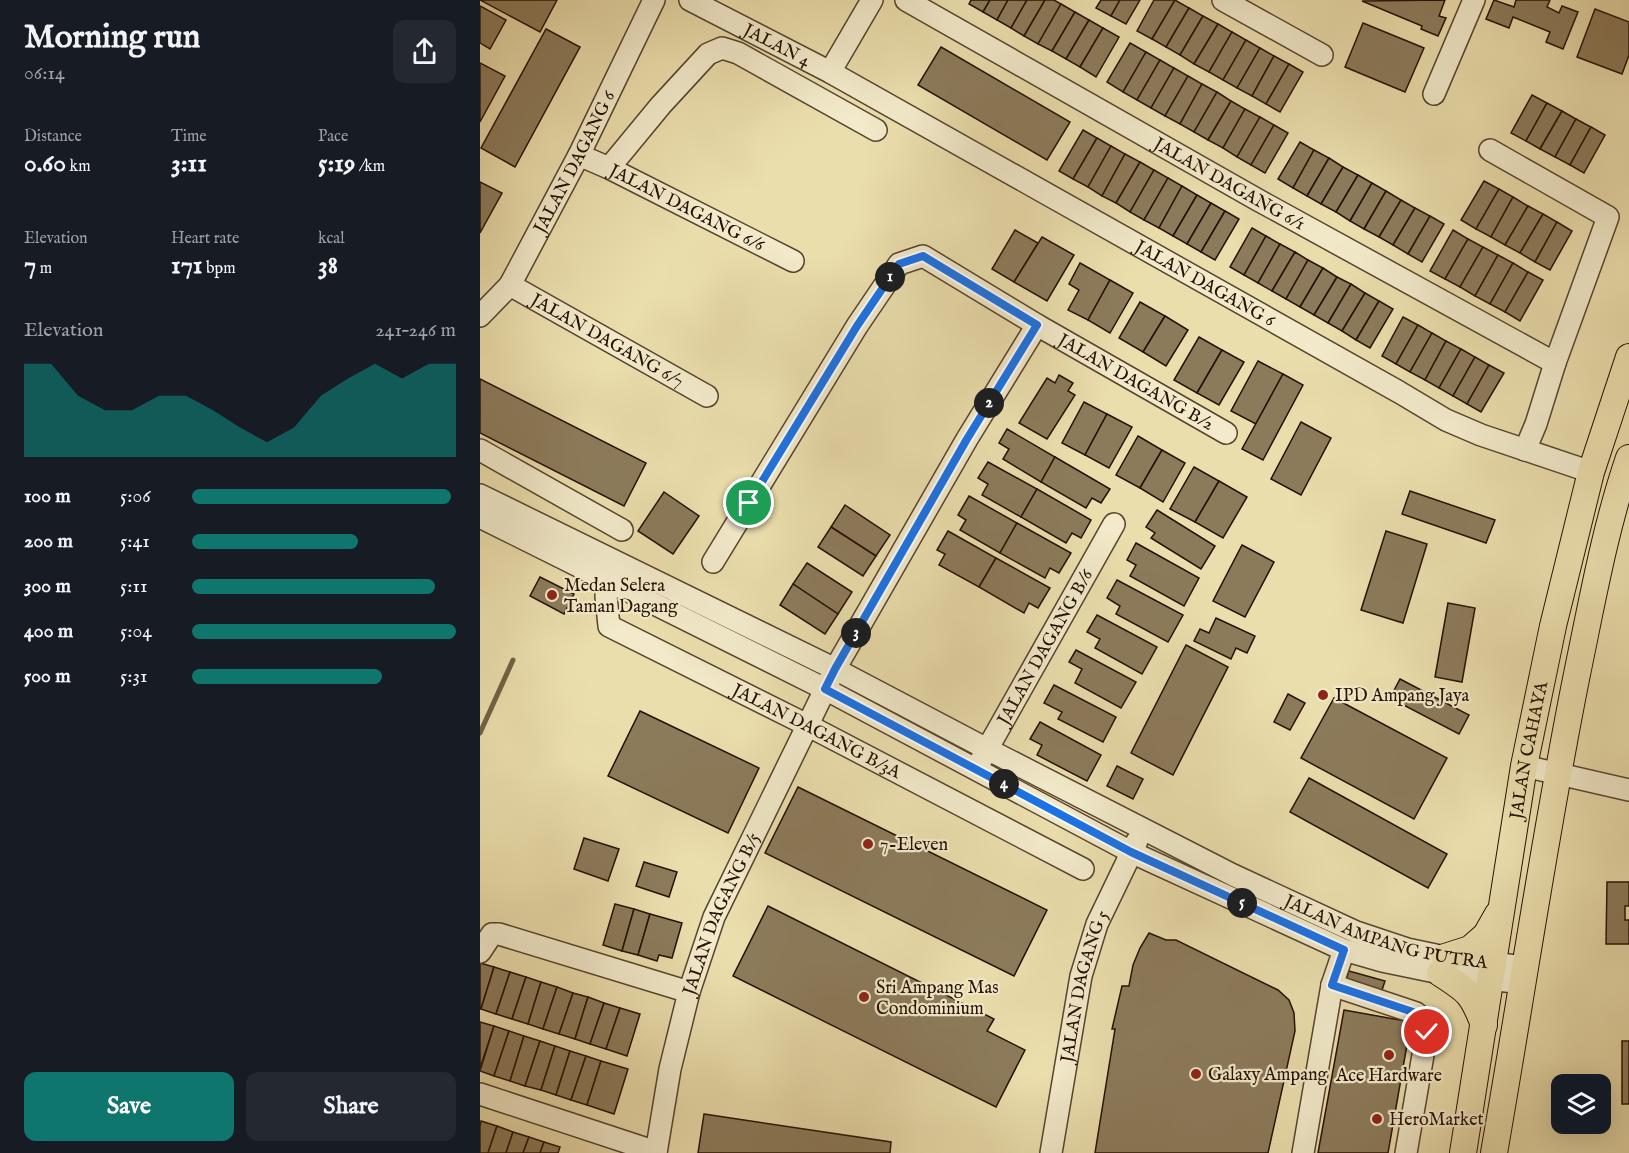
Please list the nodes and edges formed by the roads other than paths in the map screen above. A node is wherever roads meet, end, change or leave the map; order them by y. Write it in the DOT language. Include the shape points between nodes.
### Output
graph roads {
  1 [pos="654,0"];
  2 [pos="690,0"];
  3 [pos="872,0"];
  4 [pos="906,0"];
  5 [pos="1223,0"];
  6 [pos="1474,0"];
  7 [pos="1322,55"];
  8 [pos="830,72"];
  9 [pos="1434,94"];
  10 [pos="876,130"];
  11 [pos="1490,150"];
  12 [pos="579,155"];
  13 [pos="609,168"];
  14 [pos="793,261"];
  15 [pos="510,285"];
  16 [pos="480,316"];
  17 [pos="1037,325"];
  18 [pos="1629,357"];
  19 [pos="1555,363"];
  20 [pos="707,396"];
  21 [pos="1226,433"];
  22 [pos="480,450"];
  23 [pos="1525,450"];
  24 [pos="1629,458"];
  25 [pos="1591,472"];
  26 [pos="480,495"];
  27 [pos="480,517"];
  28 [pos="1114,524"];
  29 [pos="622,530"];
  30 [pos="713,562"];
  31 [pos="617,573"];
  32 [pos="835,669"];
  33 [pos="825,689"];
  34 [pos="807,725"];
  35 [pos="987,749"];
  36 [pos="1524,766"];
  37 [pos="976,769"];
  38 [pos="1557,773"];
  39 [pos="1628,785"];
  40 [pos="1143,829"];
  41 [pos="1131,852"];
  42 [pos="1083,869"];
  43 [pos="1502,908"];
  44 [pos="1344,950"];
  45 [pos="480,952"];
  46 [pos="1442,965"];
  47 [pos="1492,971"];
  48 [pos="1523,975"];
  49 [pos="1332,985"];
  50 [pos="689,992"];
  51 [pos="1484,1025"];
  52 [pos="480,1094"];
  53 [pos="656,1153"];
  54 [pos="1051,1153"];
  55 [pos="1303,1153"];
  56 [pos="1406,1153"];
  57 [pos="1463,1153"];
  58 [pos="1494,1153"];
  1 -- 12 [label="street, JALAN DAGANG 6"];
  2 -- 8 [label="street, JALAN 4"];
  3 -- 8 [label="street"];
  4 -- 19 [label="street, JALAN DAGANG 6/1"];
  5 -- 7 [label="street"];
  6 -- 9 [label="street"];
  8 -- 23 [label="street, JALAN DAGANG 6" via="1446,420"];
  10 -- 13 [label="street" via="738,53 722,48 708,54"];
  11 -- 19 [label="street" via="1608,217"];
  12 -- 13 [label="street, JALAN DAGANG 6/6"];
  12 -- 15 [label="street, JALAN DAGANG 6"];
  13 -- 14 [label="street, JALAN DAGANG 6/6"];
  15 -- 16 [label="street, JALAN DAGANG 6"];
  15 -- 20 [label="street, JALAN DAGANG 6/7"];
  17 -- 21 [label="street, JALAN DAGANG B/2"];
  17 -- 30 [label="street, JALAN DAGANG B/2" via="923,256 899,264"];
  17 -- 32 [label="street, JALAN DAGANG B/5"];
  18 -- 25 [label="main road, JALAN CAHAYA"];
  19 -- 23 [label="street"];
  22 -- 29 [label="street"];
  23 -- 25 [label="street, JALAN DAGANG 6"];
  24 -- 38 [label="main road, JALAN CAHAYA" via="1598,571"];
  25 -- 36 [label="main road, JALAN CAHAYA"];
  26 -- 31 [label="street, JALAN AMPANG PUTRA"];
  27 -- 31 [label="street, JALAN AMPANG PUTRA"];
  28 -- 35 [label="street, JALAN DAGANG B/6"];
  31 -- 32 [label="street, JALAN AMPANG PUTRA"];
  31 -- 33 [label="street, JALAN AMPANG PUTRA"];
  31 -- 34 [label="street, JALAN DAGANG B/3A" via="606,596 609,626"];
  32 -- 33 [label="street, JALAN DAGANG B/5"];
  32 -- 35 [label="street, JALAN AMPANG PUTRA"];
  33 -- 34 [label="street, JALAN DAGANG B/5"];
  33 -- 37 [label="street, JALAN AMPANG PUTRA"];
  34 -- 42 [label="street, JALAN DAGANG B/3A"];
  34 -- 50 [label="street, JALAN DAGANG B/5" via="714,918"];
  35 -- 37 [label="street, JALAN DAGANG B/6"];
  35 -- 40 [label="street, JALAN AMPANG PUTRA"];
  36 -- 38 [label="street"];
  36 -- 43 [label="main road, JALAN CAHAYA"];
  37 -- 41 [label="street, JALAN AMPANG PUTRA"];
  38 -- 39 [label="street"];
  38 -- 48 [label="main road, JALAN CAHAYA"];
  40 -- 41 [label="street, JALAN DAGANG 5"];
  40 -- 46 [label="street, JALAN AMPANG PUTRA" via="1356,932"];
  41 -- 44 [label="street, JALAN AMPANG PUTRA"];
  41 -- 54 [label="street, JALAN DAGANG 5" via="1097,924 1081,976"];
  43 -- 46 [label="main road" via="1486,935"];
  43 -- 47 [label="main road, JALAN CAHAYA"];
  44 -- 46 [label="street, JALAN AMPANG PUTRA" via="1382,961"];
  44 -- 49 [label="street"];
  45 -- 50 [label="street" via="492,934 499,934"];
  46 -- 47 [label="street, JALAN AMPANG PUTRA"];
  46 -- 51 [label="main road" via="1475,1003"];
  47 -- 48 [label="street, JALAN AMPANG PUTRA"];
  47 -- 51 [label="main road, JALAN CAHAYA"];
  48 -- 58 [label="main road, JALAN CAHAYA"];
  49 -- 55 [label="street"];
  49 -- 56 [label="street" via="1416,1013 1426,1021"];
  50 -- 53 [label="street, JALAN DAGANG B/5"];
  51 -- 57 [label="main road, JALAN CAHAYA"];
  52 -- 53 [label="street"];
}
